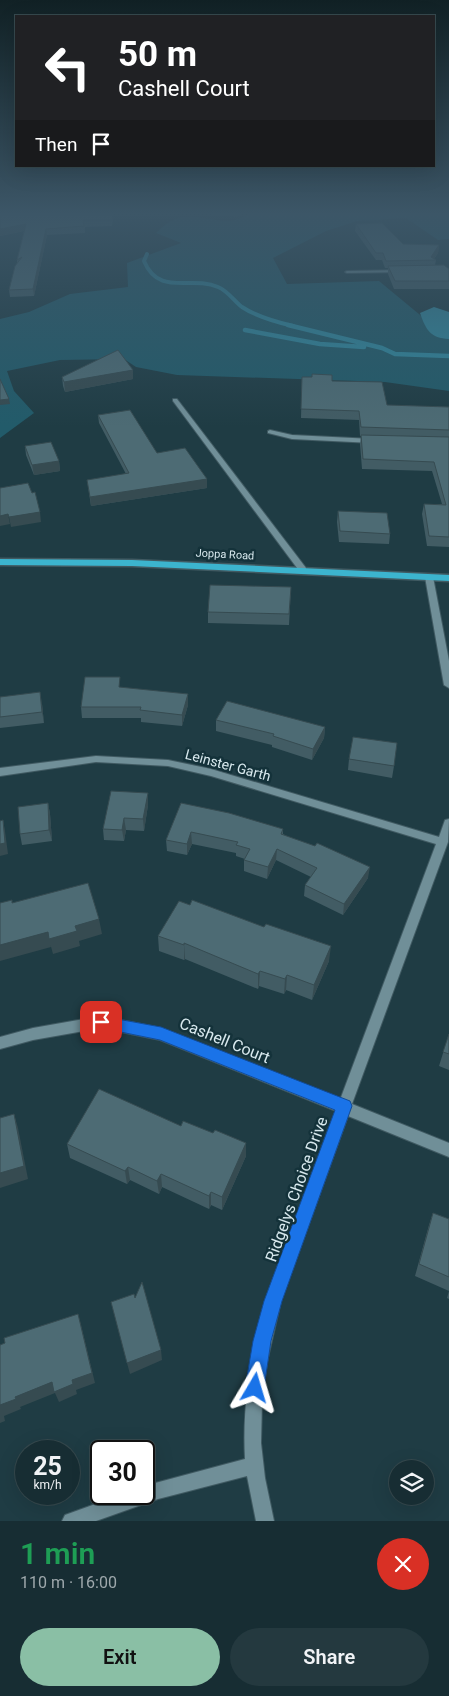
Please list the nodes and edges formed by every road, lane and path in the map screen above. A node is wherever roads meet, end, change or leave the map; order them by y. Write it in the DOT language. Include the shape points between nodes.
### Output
graph roads {
  1 [pos="175,400"];
  2 [pos="270,432"];
  3 [pos="380,441"];
  4 [pos="0,562"];
  5 [pos="303,570"];
  6 [pos="429,577"];
  7 [pos="449,578"];
  8 [pos="449,685"];
  9 [pos="0,772"];
  10 [pos="449,823"];
  11 [pos="446,842"];
  12 [pos="0,1042"];
  13 [pos="345,1106"];
  14 [pos="449,1150"];
  15 [pos="254,1465"];
  16 [pos="71,1521"];
  17 [pos="265,1521"];
  1 -- 5 [label="street"];
  2 -- 3 [label="street" via="301,438"];
  4 -- 5 [label="main road, Joppa Road"];
  5 -- 6 [label="main road, Joppa Road"];
  6 -- 7 [label="main road, Joppa Road"];
  6 -- 8 [label="street"];
  9 -- 11 [label="street, Leinster Garth" via="96,759 168,763"];
  10 -- 11 [label="street, Ridgelys Choice Drive"];
  11 -- 13 [label="street, Ridgelys Choice Drive"];
  12 -- 13 [label="street, Cashell Court" via="101,1022 127,1026 161,1034"];
  13 -- 14 [label="street, Cashell Court"];
  13 -- 15 [label="street, Ridgelys Choice Drive" via="273,1301 262,1341 253,1418"];
  15 -- 16 [label="street" via="158,1490"];
  15 -- 17 [label="street, Ridgelys Choice Drive"];
}
